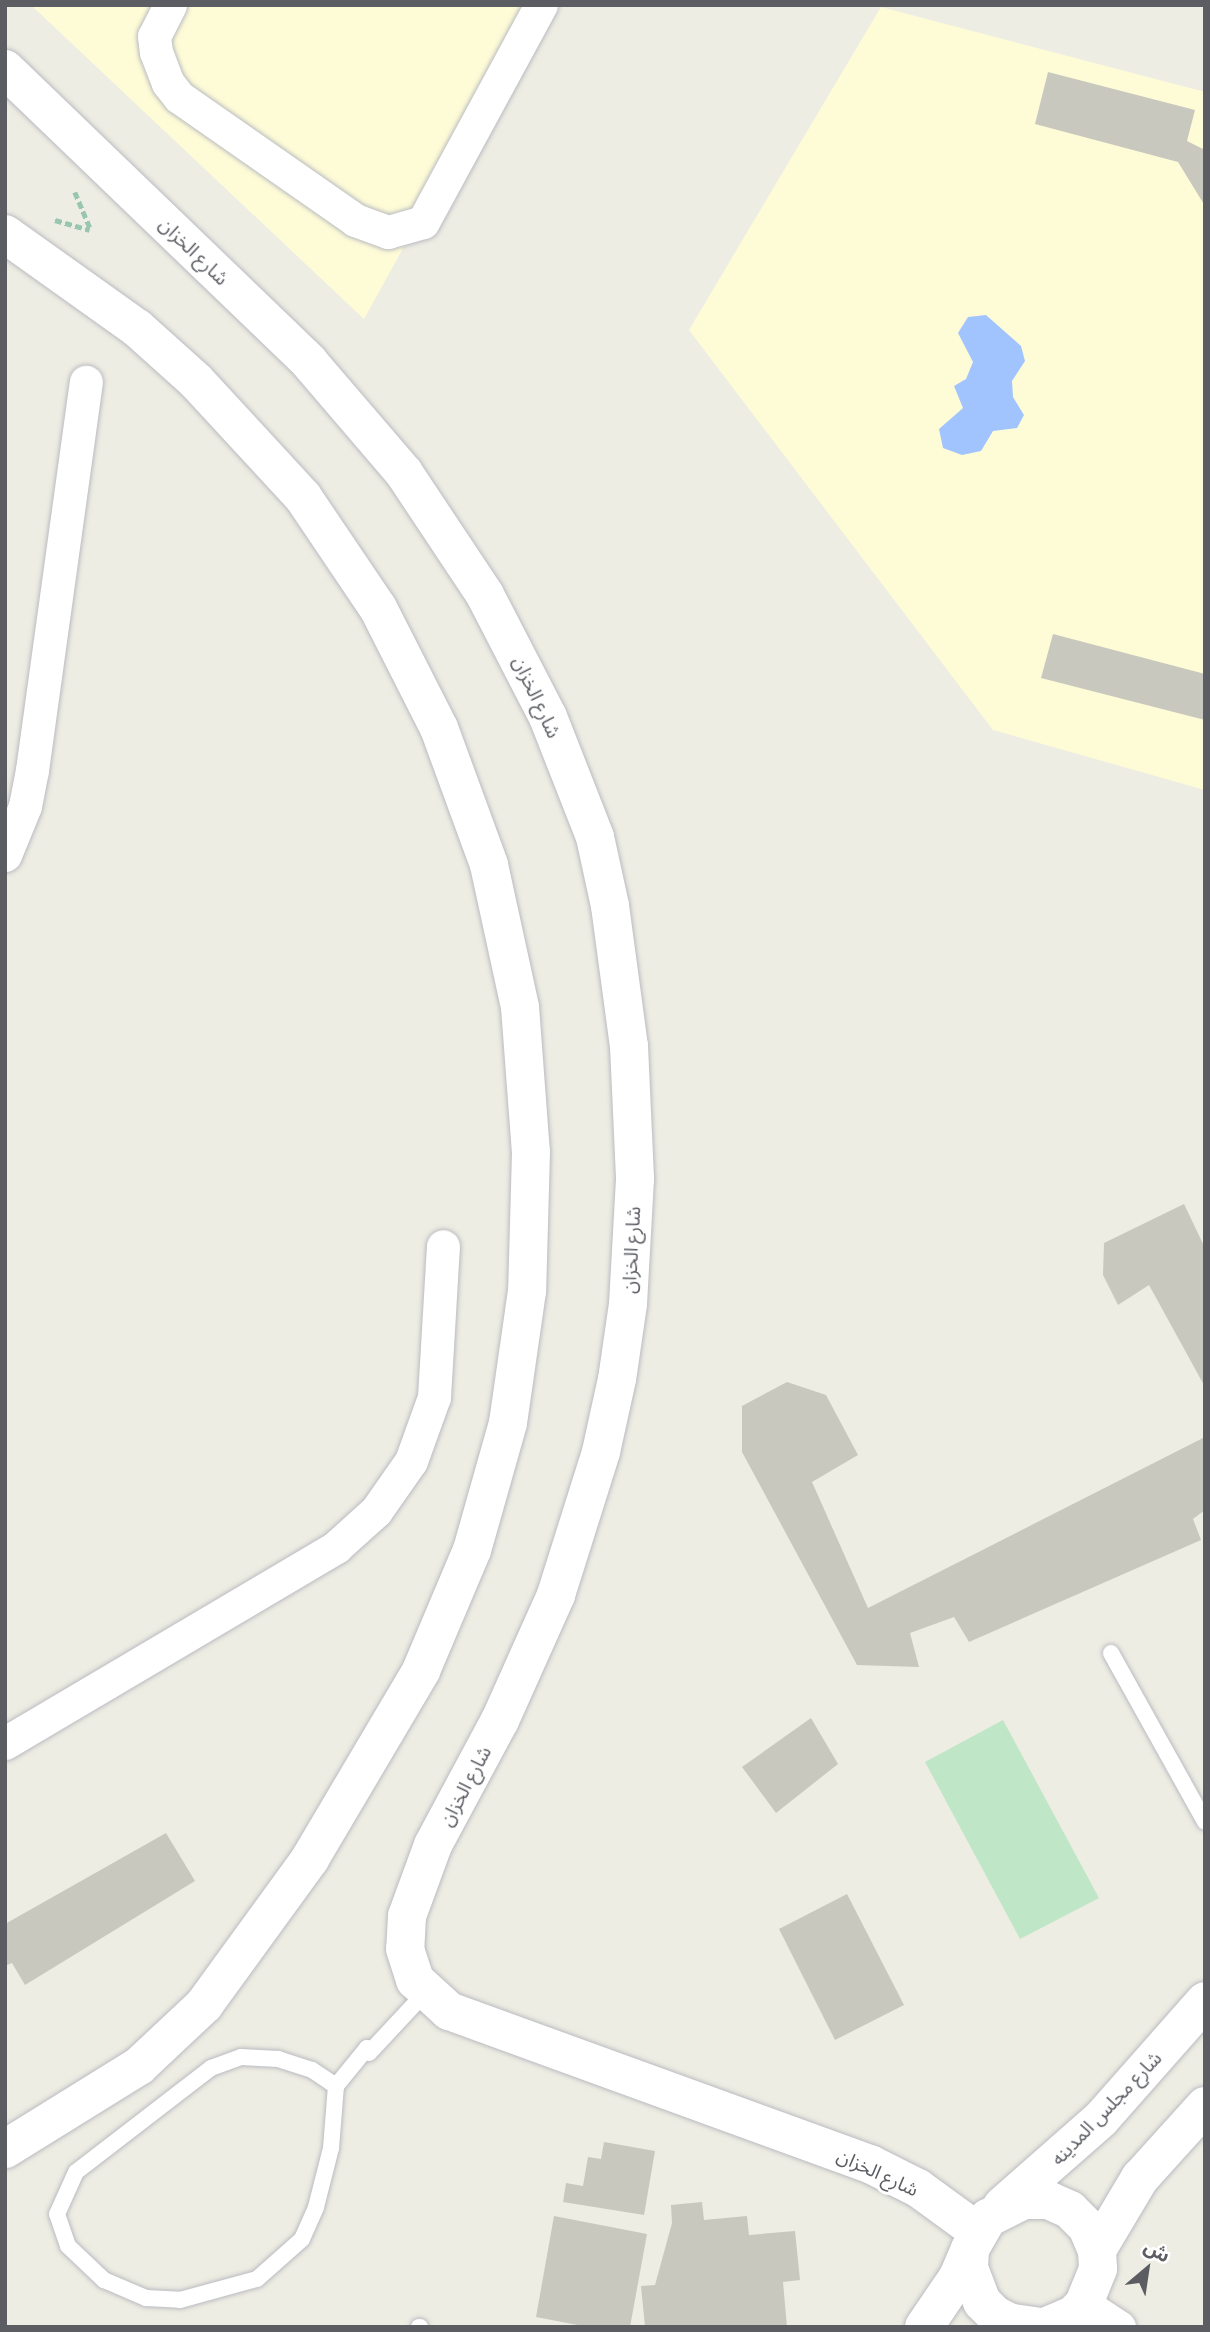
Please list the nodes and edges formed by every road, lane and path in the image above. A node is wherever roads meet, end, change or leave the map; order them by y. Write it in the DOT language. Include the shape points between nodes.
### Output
graph roads {
  1 [pos="170,5"];
  2 [pos="541,5"];
  3 [pos="5,69"];
  4 [pos="74,189"];
  5 [pos="91,230"];
  6 [pos="5,234"];
  7 [pos="86,382"];
  8 [pos="5,855"];
  9 [pos="443,1247"];
  10 [pos="1111,1653"];
  11 [pos="5,1743"];
  12 [pos="1205,1822"];
  13 [pos="425,1993"];
  14 [pos="1205,2001"];
  15 [pos="336,2086"];
  16 [pos="1205,2106"];
  17 [pos="5,2149"];
  18 [pos="983,2229"];
  19 [pos="1097,2250"];
  20 [pos="1084,2304"];
  21 [pos="1035,2326"];
  22 [pos="924,2327"];
  23 [pos="1119,2327"];
  1 -- 2 [label="street" via="154,36 168,83 179,97 355,220 388,232 423,222"];
  3 -- 13 [label="main road, شارع الخزان" via="309,362 404,473 453,543 520,659 573,777 597,849 629,1046 635,1178 628,1304 601,1452 556,1595 511,1698 433,1845 407,1916 408,1965"];
  4 -- 5 [label="path"];
  6 -- 17 [label="main road" via="116,312 196,381 303,498 378,608 439,728 489,865 520,1007 531,1152 527,1291 508,1423 472,1550 422,1671 310,1859 204,2005 139,2066"];
  7 -- 8 [label="street" via="26,806"];
  9 -- 11 [label="street" via="434,1397 411,1461 376,1511 336,1547"];
  10 -- 12 [label="lane"];
  13 -- 15 [label="lane" via="369,2053 367,2048"];
  13 -- 18 [label="main road, شارع الخزان" via="449,2011 533,2045 870,2164"];
  14 -- 18 [label="main road, شارع مجلس المدينه" via="1101,2119"];
  15 -- 15 [label="lane" via="312,2070 278,2059 242,2057 211,2068 76,2172 57,2214 68,2246 104,2280 146,2298 180,2300 257,2279 285,2259 302,2239 331,2148"];
  16 -- 19 [label="main road" via="1140,2178"];
  18 -- 19 [label="main road" via="1024,2200 1048,2200 1070,2210 1087,2227"];
  18 -- 21 [label="main road" via="969,2268 982,2302 1011,2323"];
  18 -- 22 [label="main road, شارع مجلس المدينه" via="954,2285"];
  19 -- 20 [label="main road" via="1098,2269"];
  20 -- 21 [label="main road" via="1073,2315"];
  20 -- 23 [label="street"];
}
